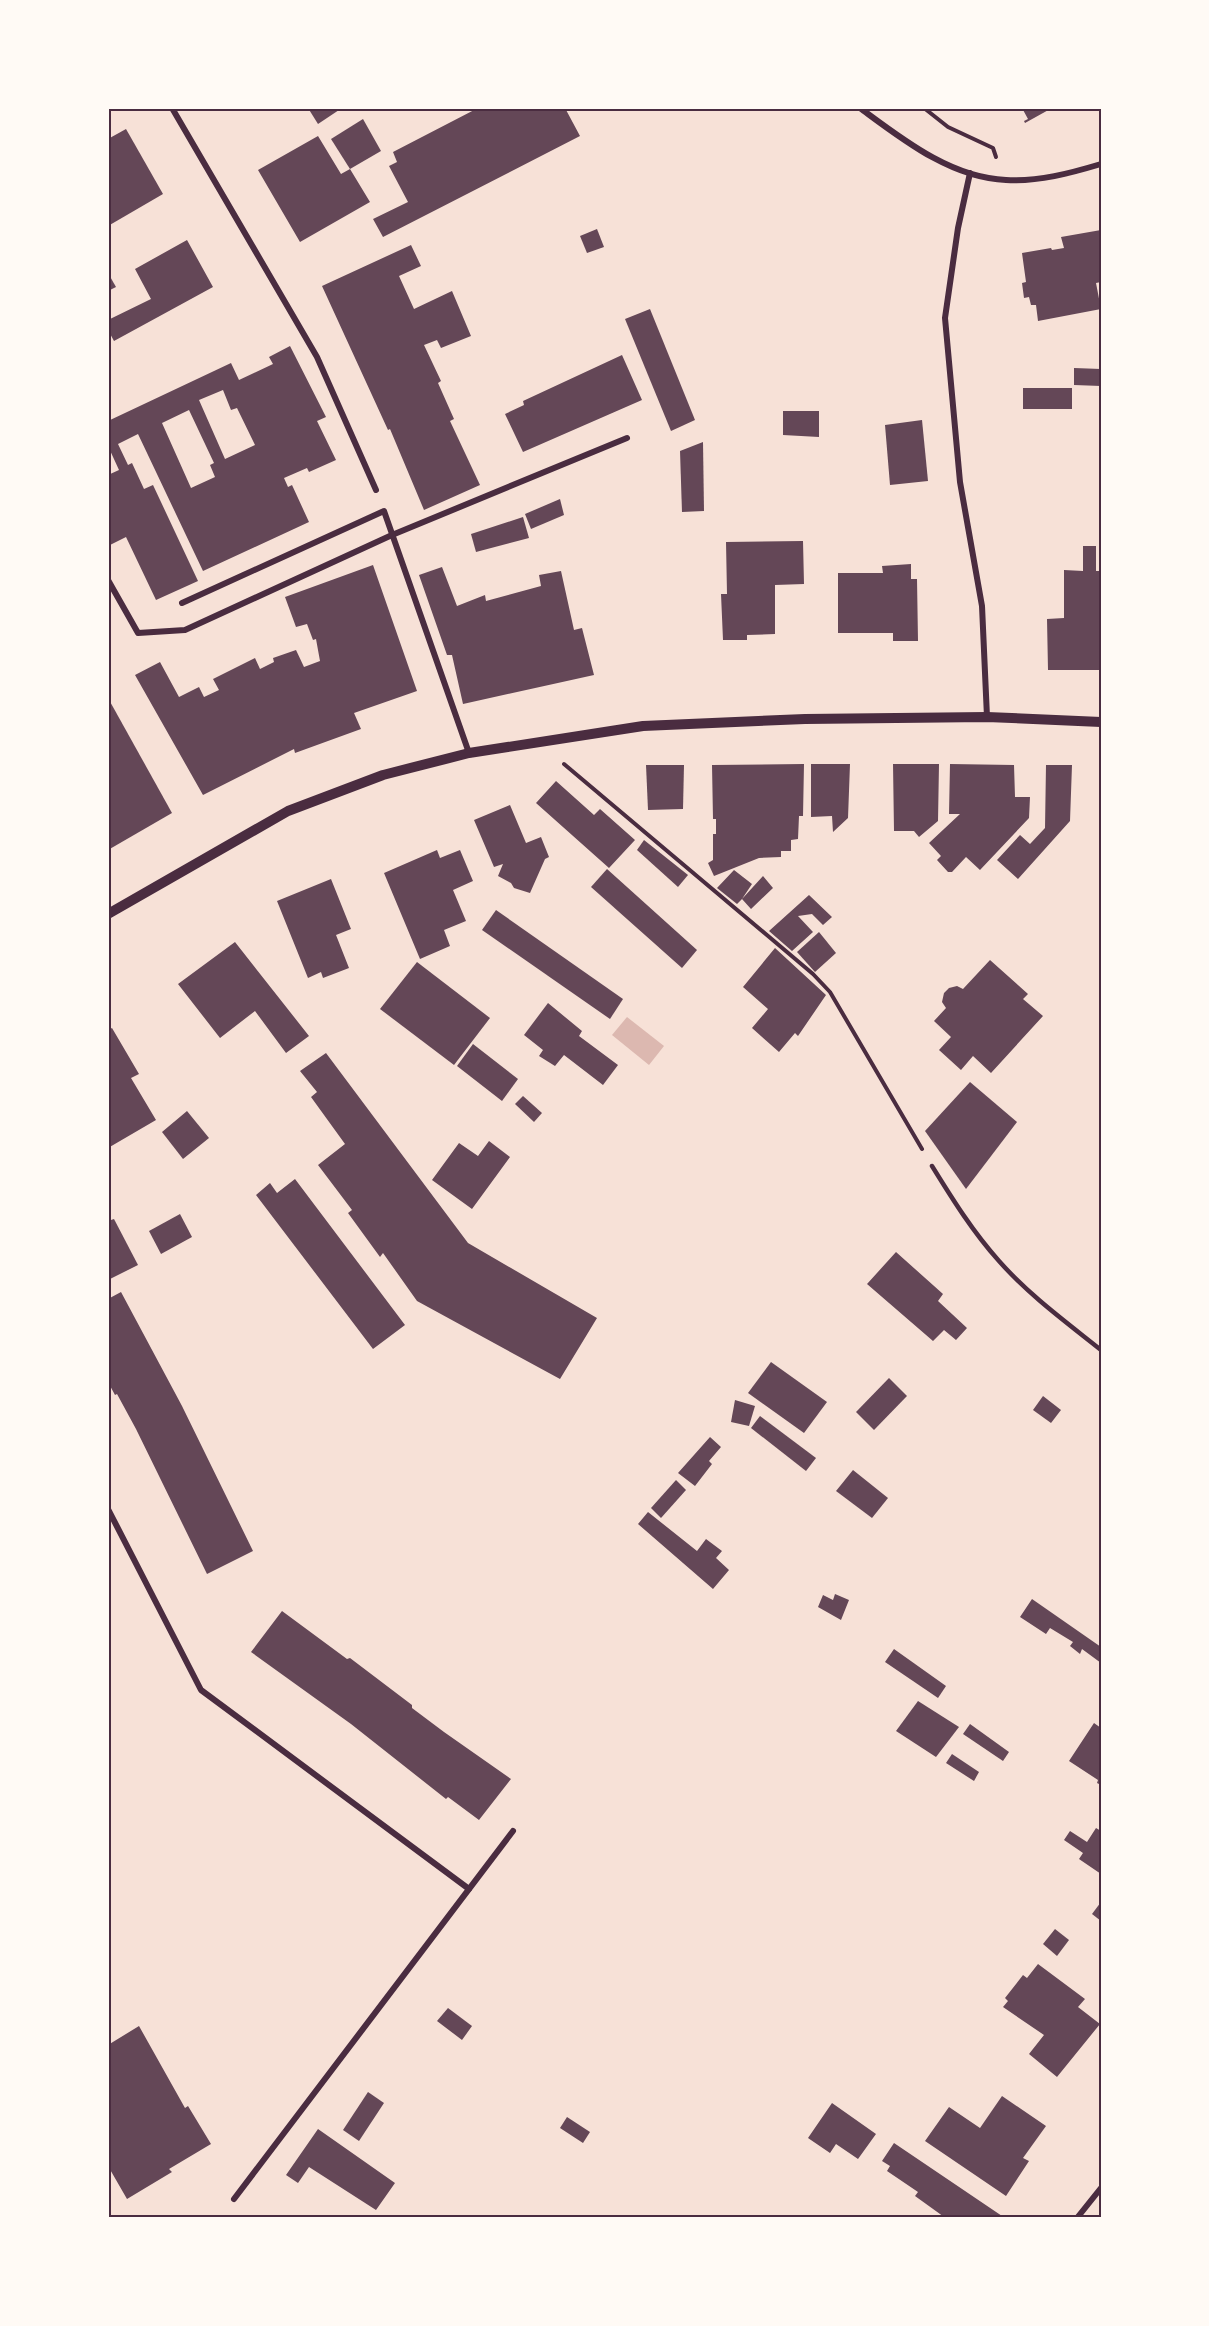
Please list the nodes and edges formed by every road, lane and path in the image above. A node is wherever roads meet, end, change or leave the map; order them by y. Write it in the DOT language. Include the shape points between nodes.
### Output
graph roads {
  1 [pos="172,108"];
  2 [pos="860,108"];
  3 [pos="924,108"];
  4 [pos="1101,164"];
  5 [pos="970,173"];
  6 [pos="1006,180"];
  7 [pos="627,438"];
  8 [pos="376,490"];
  9 [pos="392,535"];
  10 [pos="108,580"];
  11 [pos="182,603"];
  12 [pos="987,717"];
  13 [pos="1101,722"];
  14 [pos="551,740"];
  15 [pos="470,753"];
  16 [pos="108,914"];
  17 [pos="932,1166"];
  18 [pos="1101,1350"];
  19 [pos="108,1509"];
  20 [pos="513,1831"];
  21 [pos="469,1889"];
  22 [pos="1101,2188"];
  23 [pos="234,2199"];
  24 [pos="1077,2218"];
  1 -- 8 [label="street" via="317,357"];
  2 -- 5 [label="street" via="908,144"];
  3 -- 6 [label="path" via="948,127 993,148"];
  4 -- 6 [label="street" via="1050,177"];
  5 -- 6 [label="street"];
  5 -- 12 [label="street" via="945,318 960,482 982,606"];
  7 -- 9 [label="street"];
  9 -- 10 [label="street" via="185,630 138,633"];
  9 -- 11 [label="street" via="384,511"];
  9 -- 15 [label="street"];
  12 -- 13 [label="street"];
  12 -- 14 [label="street" via="643,726"];
  14 -- 15 [label="street"];
  14 -- 17 [label="path" via="560,761 830,992"];
  15 -- 16 [label="street" via="383,775 288,811"];
  17 -- 18 [label="lane" via="960,1212 1000,1262 1042,1303"];
  19 -- 21 [label="street" via="201,1690"];
  20 -- 21 [label="street"];
  21 -- 23 [label="street"];
  22 -- 24 [label="street"];
}
